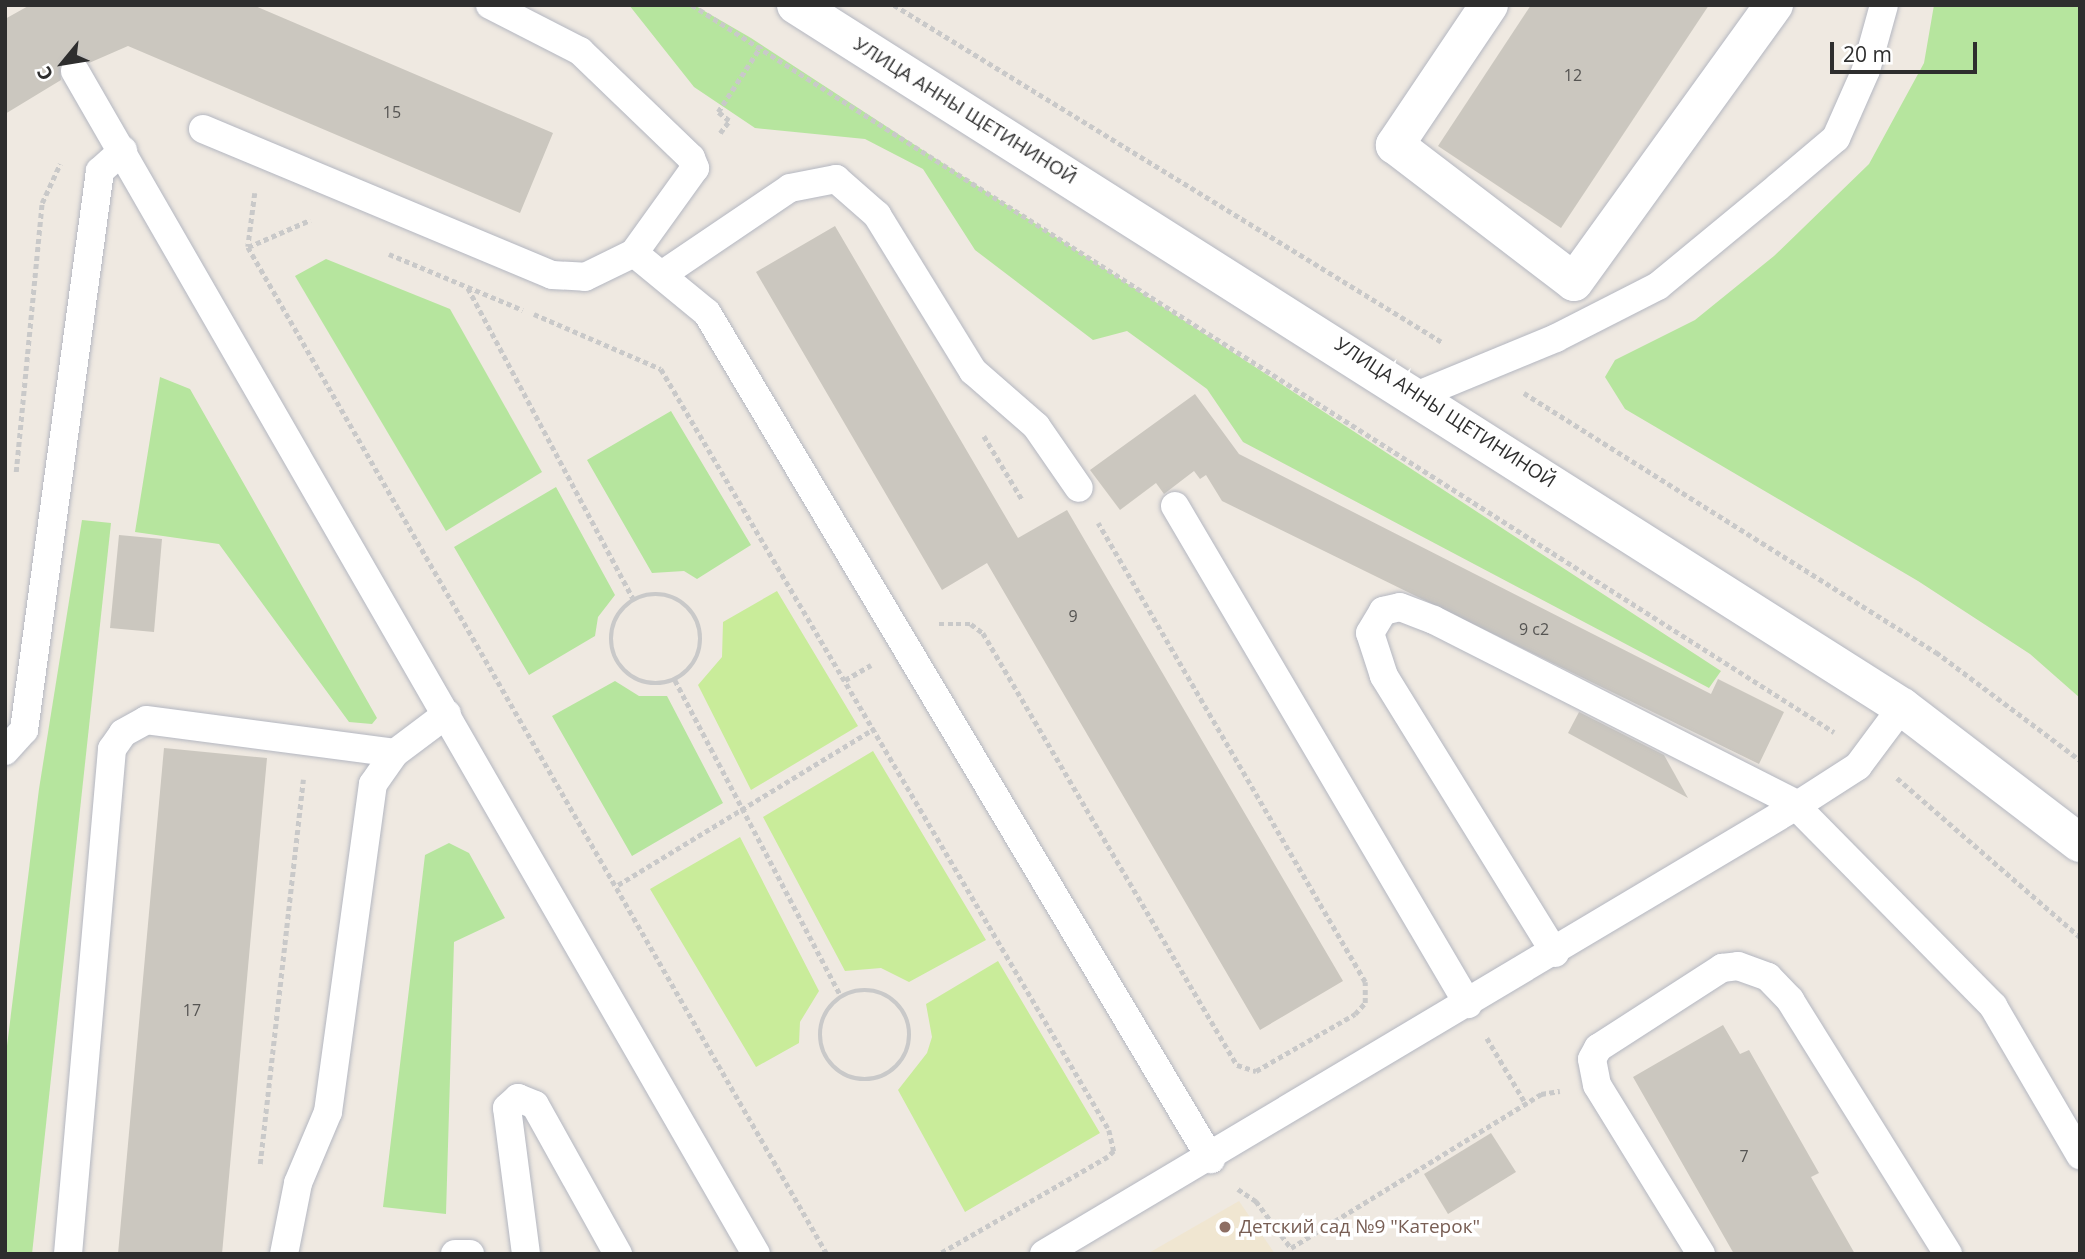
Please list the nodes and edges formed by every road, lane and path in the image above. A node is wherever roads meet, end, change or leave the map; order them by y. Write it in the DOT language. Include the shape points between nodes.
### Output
graph roads {
  1 [pos="490,5"];
  2 [pos="692,5"];
  3 [pos="796,5"];
  4 [pos="1489,5"];
  5 [pos="1774,5"];
  6 [pos="1884,5"];
  7 [pos="761,46"];
  8 [pos="75,71"];
  9 [pos="103,117"];
  10 [pos="203,130"];
  11 [pos="123,150"];
  12 [pos="268,155"];
  13 [pos="695,168"];
  14 [pos="318,223"];
  15 [pos="248,247"];
  16 [pos="381,250"];
  17 [pos="634,253"];
  18 [pos="663,274"];
  19 [pos="468,288"];
  20 [pos="1418,395"];
  21 [pos="980,429"];
  22 [pos="15,481"];
  23 [pos="1079,488"];
  24 [pos="1023,501"];
  25 [pos="1175,506"];
  26 [pos="1107,538"];
  27 [pos="633,598"];
  28 [pos="931,622"];
  29 [pos="675,680"];
  30 [pos="1902,707"];
  31 [pos="447,714"];
  32 [pos="874,729"];
  33 [pos="307,737"];
  34 [pos="5,751"];
  35 [pos="395,753"];
  36 [pos="1869,754"];
  37 [pos="1797,806"];
  38 [pos="743,811"];
  39 [pos="2080,843"];
  40 [pos="618,885"];
  41 [pos="2080,937"];
  42 [pos="1555,953"];
  43 [pos="841,996"];
  44 [pos="1468,1004"];
  45 [pos="1597,1085"];
  46 [pos="1526,1104"];
  47 [pos="2080,1155"];
  48 [pos="1211,1159"];
  49 [pos="259,1172"];
  50 [pos="1224,1195"];
  51 [pos="68,1254"];
  52 [pos="284,1254"];
  53 [pos="454,1254"];
  54 [pos="470,1254"];
  55 [pos="526,1254"];
  56 [pos="618,1254"];
  57 [pos="756,1254"];
  58 [pos="827,1254"];
  59 [pos="940,1254"];
  60 [pos="1045,1254"];
  61 [pos="1701,1254"];
  62 [pos="1948,1254"];
  1 -- 13 [label="lane" via="580,51 687,152"];
  2 -- 7 [label="path"];
  3 -- 20 [label="main road, УЛИЦА АННЫ ЩЕТИНИНОЙ"];
  4 -- 5 [label="main road" via="1395,145 1574,282"];
  6 -- 20 [label="lane" via="1866,70 1836,138 1778,187 1658,286 1556,338"];
  7 -- 13 [label="path" via="718,112 729,121"];
  7 -- 36 [label="path"];
  8 -- 9 [label="lane"];
  9 -- 11 [label="lane"];
  9 -- 22 [label="path" via="85,128 52,176 42,204"];
  10 -- 12 [label="lane"];
  11 -- 31 [label="lane"];
  11 -- 34 [label="lane" via="100,171 24,730"];
  12 -- 15 [label="path" via="250,209"];
  12 -- 17 [label="lane" via="552,275 586,277"];
  13 -- 17 [label="lane"];
  14 -- 15 [label="path" via="306,218 290,223"];
  15 -- 40 [label="path"];
  16 -- 19 [label="path"];
  17 -- 18 [label="lane"];
  18 -- 23 [label="lane" via="790,188 836,179 877,215 973,370 1036,426"];
  18 -- 48 [label="lane" via="707,313"];
  19 -- 27 [label="path"];
  19 -- 32 [label="path" via="662,369"];
  20 -- 30 [label="main road, УЛИЦА АННЫ ЩЕТИНИНОЙ"];
  21 -- 24 [label="path"];
  25 -- 44 [label="lane"];
  26 -- 28 [label="path" via="1368,989 1355,1014 1256,1071 1237,1065 983,633 971,624"];
  27 -- 29 [label="path" via="611,628 618,663 648,684"];
  27 -- 29 [label="path" via="667,594 695,614 699,653"];
  29 -- 38 [label="path"];
  30 -- 36 [label="lane"];
  30 -- 39 [label="main road, УЛИЦА АННЫ ЩЕТИНИНОЙ"];
  31 -- 35 [label="lane"];
  31 -- 57 [label="lane"];
  32 -- 38 [label="path"];
  32 -- 59 [label="path" via="1114,1142 1108,1157"];
  33 -- 35 [label="lane"];
  33 -- 49 [label="path"];
  33 -- 51 [label="lane" via="146,720 123,733 112,749"];
  35 -- 52 [label="lane" via="373,784 363,821 328,1112 298,1183"];
  36 -- 37 [label="lane"];
  36 -- 41 [label="path"];
  37 -- 42 [label="lane"];
  37 -- 42 [label="lane" via="1434,620 1400,607 1383,611 1370,633 1384,676"];
  37 -- 47 [label="lane" via="1993,1006"];
  38 -- 40 [label="path"];
  38 -- 43 [label="path"];
  40 -- 58 [label="path"];
  42 -- 44 [label="lane"];
  43 -- 43 [label="path" via="820,1026 829,1063 843,1075 881,1078 907,1052 906,1015 878,991"];
  44 -- 46 [label="path"];
  44 -- 48 [label="lane"];
  45 -- 46 [label="path" via="1541,1094"];
  45 -- 61 [label="lane"];
  45 -- 62 [label="lane" via="1592,1059 1598,1048 1722,968 1753,968 1790,1000"];
  46 -- 50 [label="path" via="1291,1248 1246,1190"];
  48 -- 60 [label="lane"];
  53 -- 54 [label="lane"];
  55 -- 56 [label="lane" via="507,1108 517,1098 535,1105"];
}
